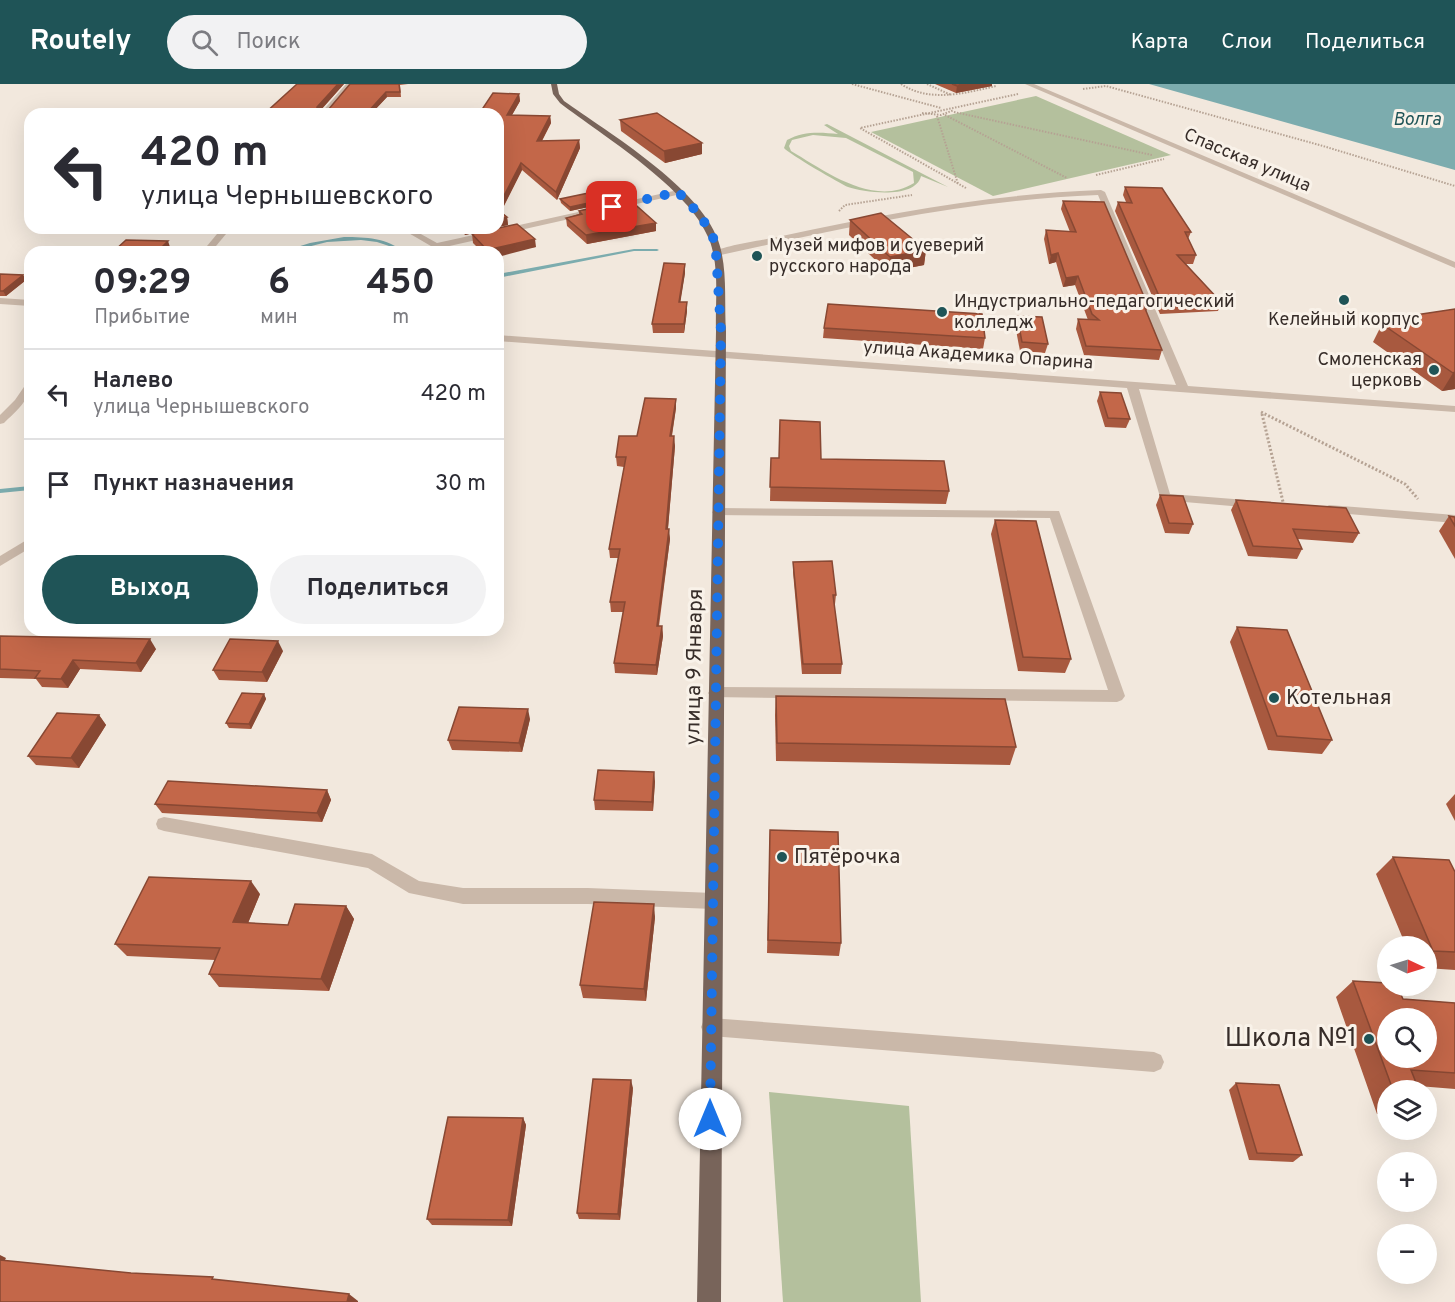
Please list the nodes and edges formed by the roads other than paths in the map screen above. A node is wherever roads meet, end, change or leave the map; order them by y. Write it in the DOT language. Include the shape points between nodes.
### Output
graph roads {
  1 [pos="350,84"];
  2 [pos="554,84"];
  3 [pos="1028,84"];
  4 [pos="329,108"];
  5 [pos="678,192"];
  6 [pos="504,231"];
  7 [pos="222,234"];
  8 [pos="415,234"];
  9 [pos="490,234"];
  10 [pos="211,246"];
  11 [pos="436,246"];
  12 [pos="436,246"];
  13 [pos="716,253"];
  14 [pos="1455,265"];
  15 [pos="0,301"];
  16 [pos="24,303"];
  17 [pos="504,338"];
  18 [pos="721,352"];
  19 [pos="1132,385"];
  20 [pos="1183,388"];
  21 [pos="24,395"];
  22 [pos="1455,409"];
  23 [pos="0,421"];
  24 [pos="1284,506"];
  25 [pos="1319,508"];
  26 [pos="718,512"];
  27 [pos="1455,519"];
  28 [pos="24,546"];
  29 [pos="0,561"];
  30 [pos="716,693"];
  31 [pos="164,824"];
  32 [pos="713,902"];
  33 [pos="711,1027"];
  34 [pos="1154,1062"];
  35 [pos="709,1302"];
  1 -- 4 [label="street"];
  2 -- 5 [label="main road, улица 9 Января" via="562,102"];
  3 -- 14 [label="street, Спасская улица"];
  5 -- 6 [label="street"];
  5 -- 13 [label="main road, улица 9 Января" via="708,226"];
  7 -- 10 [label="street"];
  8 -- 12 [label="street"];
  9 -- 11 [label="street"];
  13 -- 18 [label="main road, улица 9 Января"];
  13 -- 20 [label="street" via="936,207 1101,192"];
  15 -- 16 [label="street"];
  17 -- 18 [label="street, улица Академика Опарина"];
  18 -- 19 [label="street, улица Академика Опарина"];
  18 -- 26 [label="main road, улица 9 Января"];
  19 -- 20 [label="street, улица Академика Опарина"];
  19 -- 24 [label="street" via="1165,497"];
  20 -- 22 [label="street, улица Академика Опарина"];
  21 -- 23 [label="street"];
  25 -- 27 [label="street"];
  26 -- 30 [label="main road, улица 9 Января"];
  26 -- 30 [label="street" via="1055,514 1117,696"];
  28 -- 29 [label="street"];
  30 -- 32 [label="main road, улица 9 Января"];
  31 -- 32 [label="street" via="372,861 415,888 463,896"];
  32 -- 33 [label="main road, улица 9 Января"];
  33 -- 34 [label="street"];
  33 -- 35 [label="main road, улица 9 Января"];
}
